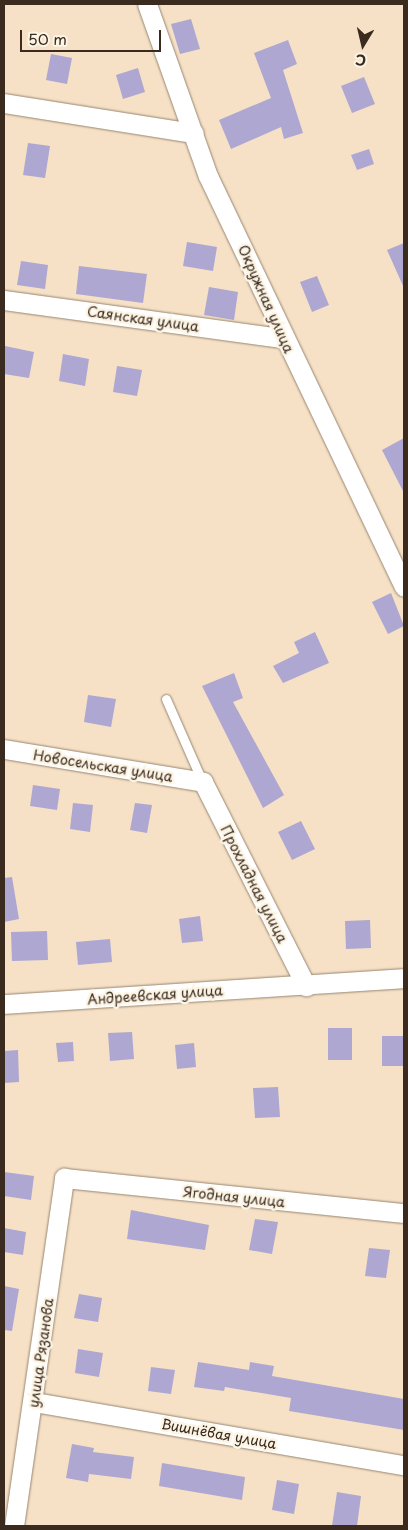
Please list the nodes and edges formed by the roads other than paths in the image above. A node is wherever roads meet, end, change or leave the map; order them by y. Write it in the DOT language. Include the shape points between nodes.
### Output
graph roads {
  1 [pos="147,4"];
  2 [pos="4,104"];
  3 [pos="194,133"];
  4 [pos="4,300"];
  5 [pos="283,338"];
  6 [pos="404,587"];
  7 [pos="166,699"];
  8 [pos="4,749"];
  9 [pos="203,782"];
  10 [pos="404,978"];
  11 [pos="306,986"];
  12 [pos="4,1004"];
  13 [pos="64,1178"];
  14 [pos="404,1213"];
  15 [pos="34,1402"];
  16 [pos="404,1465"];
  17 [pos="14,1526"];
  1 -- 3 [label="street, Окружная улица"];
  2 -- 3 [label="street"];
  3 -- 5 [label="street, Окружная улица" via="208,176"];
  4 -- 5 [label="street, Саянская улица"];
  5 -- 6 [label="street, Окружная улица"];
  7 -- 9 [label="lane"];
  8 -- 9 [label="street, Новосельская улица"];
  9 -- 11 [label="street, Прохладная улица"];
  10 -- 11 [label="street, Андреевская улица"];
  11 -- 12 [label="street, Андреевская улица"];
  13 -- 14 [label="street, Ягодная улица"];
  13 -- 15 [label="street, улица Рязанова"];
  15 -- 16 [label="street, Вишнёвая улица"];
  15 -- 17 [label="street, улица Рязанова"];
}
